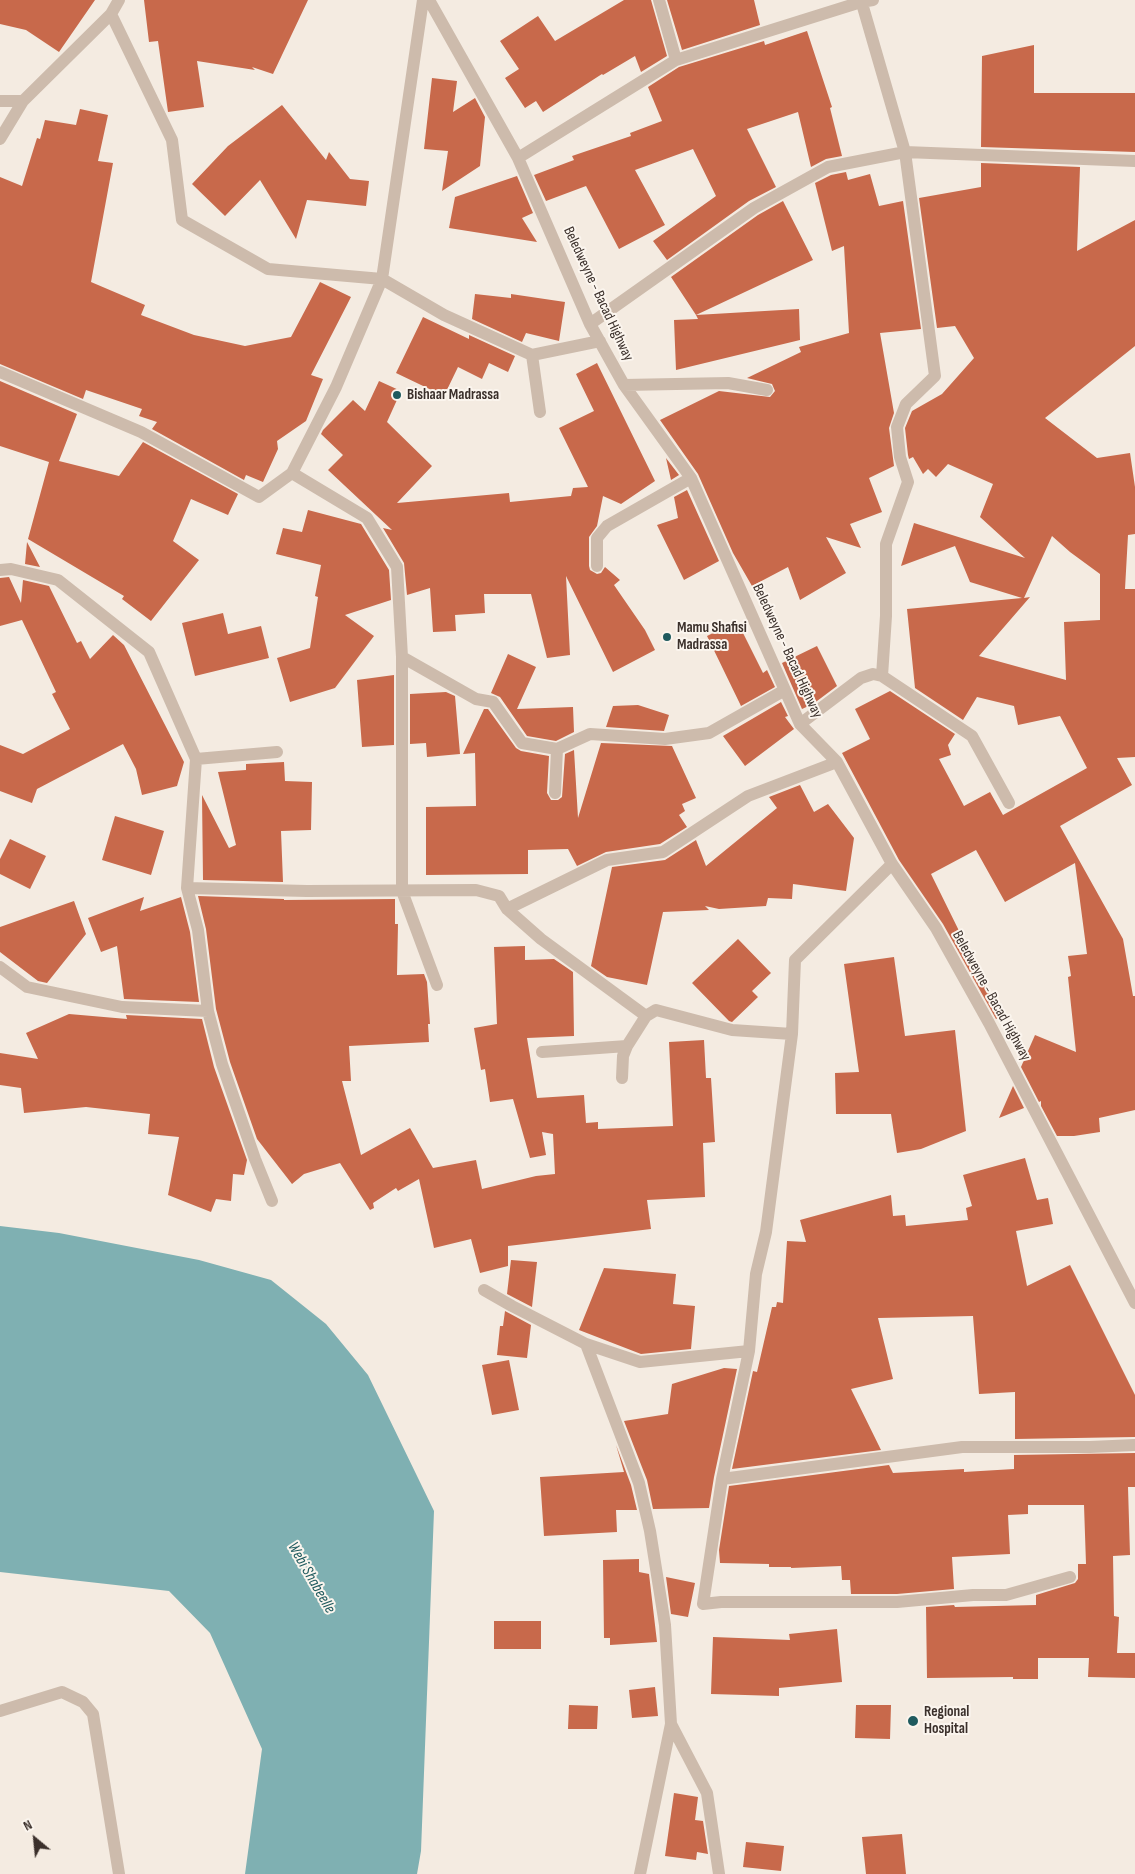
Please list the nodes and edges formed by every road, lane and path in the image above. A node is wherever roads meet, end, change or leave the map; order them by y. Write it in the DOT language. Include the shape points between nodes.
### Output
graph roads {
  1 [pos="119,0"];
  2 [pos="423,0"];
  3 [pos="429,0"];
  4 [pos="659,0"];
  5 [pos="865,1"];
  6 [pos="111,14"];
  7 [pos="676,60"];
  8 [pos="0,101"];
  9 [pos="23,101"];
  10 [pos="0,139"];
  11 [pos="905,152"];
  12 [pos="518,158"];
  13 [pos="1135,160"];
  14 [pos="382,279"];
  15 [pos="590,324"];
  16 [pos="600,342"];
  17 [pos="532,355"];
  18 [pos="0,372"];
  19 [pos="624,385"];
  20 [pos="767,390"];
  21 [pos="540,412"];
  22 [pos="292,473"];
  23 [pos="691,478"];
  24 [pos="597,566"];
  25 [pos="0,570"];
  26 [pos="402,657"];
  27 [pos="882,676"];
  28 [pos="785,690"];
  29 [pos="800,724"];
  30 [pos="557,749"];
  31 [pos="277,752"];
  32 [pos="196,759"];
  33 [pos="837,762"];
  34 [pos="555,792"];
  35 [pos="1009,803"];
  36 [pos="892,864"];
  37 [pos="187,888"];
  38 [pos="402,891"];
  39 [pos="507,909"];
  40 [pos="0,967"];
  41 [pos="437,985"];
  42 [pos="208,1011"];
  43 [pos="646,1016"];
  44 [pos="792,1034"];
  45 [pos="627,1046"];
  46 [pos="542,1052"];
  47 [pos="622,1078"];
  48 [pos="272,1201"];
  49 [pos="484,1290"];
  50 [pos="1135,1303"];
  51 [pos="586,1344"];
  52 [pos="748,1351"];
  53 [pos="1135,1445"];
  54 [pos="722,1479"];
  55 [pos="1070,1577"];
  56 [pos="0,1711"];
  57 [pos="672,1724"];
  58 [pos="118,1874"];
  59 [pos="640,1874"];
  60 [pos="719,1874"];
  1 -- 6 [label="street"];
  2 -- 14 [label="street"];
  3 -- 12 [label="street, Beledweyne - Bacad Highway"];
  4 -- 7 [label="street"];
  5 -- 7 [label="street"];
  5 -- 11 [label="street"];
  6 -- 9 [label="street"];
  6 -- 14 [label="street" via="172,140 182,220 268,269"];
  7 -- 12 [label="street"];
  8 -- 9 [label="street"];
  9 -- 10 [label="street"];
  11 -- 13 [label="street"];
  11 -- 15 [label="street" via="828,167 754,208"];
  11 -- 27 [label="street" via="934,376 906,404 897,427 900,457 908,482 886,544"];
  12 -- 15 [label="street, Beledweyne - Bacad Highway"];
  14 -- 17 [label="street" via="444,316"];
  14 -- 22 [label="street" via="336,387"];
  15 -- 16 [label="street, Beledweyne - Bacad Highway"];
  16 -- 17 [label="street"];
  16 -- 19 [label="street, Beledweyne - Bacad Highway"];
  17 -- 21 [label="street"];
  18 -- 22 [label="street" via="141,432 259,497"];
  19 -- 20 [label="street" via="728,383"];
  19 -- 23 [label="street, Beledweyne - Bacad Highway"];
  22 -- 26 [label="street" via="367,518 397,567"];
  23 -- 24 [label="street" via="607,526 597,538"];
  23 -- 28 [label="street, Beledweyne - Bacad Highway"];
  25 -- 32 [label="street" via="11,569 58,580 149,652"];
  26 -- 30 [label="street" via="476,699 493,702 522,743"];
  26 -- 38 [label="street"];
  27 -- 29 [label="street" via="873,674 861,678"];
  27 -- 35 [label="street" via="972,736"];
  28 -- 29 [label="street, Beledweyne - Bacad Highway"];
  28 -- 30 [label="street" via="709,733 665,740 590,734"];
  29 -- 33 [label="street, Beledweyne - Bacad Highway"];
  30 -- 34 [label="street"];
  31 -- 32 [label="street"];
  32 -- 37 [label="street"];
  33 -- 36 [label="street, Beledweyne - Bacad Highway"];
  33 -- 39 [label="street" via="748,796 662,852 606,860"];
  36 -- 44 [label="street" via="795,960"];
  36 -- 50 [label="street, Beledweyne - Bacad Highway" via="936,928 989,1023"];
  37 -- 38 [label="street"];
  37 -- 42 [label="street" via="198,930"];
  38 -- 39 [label="street" via="476,890 499,896"];
  38 -- 41 [label="street"];
  39 -- 43 [label="street" via="541,939"];
  40 -- 42 [label="street" via="27,986 122,1007"];
  42 -- 48 [label="street" via="222,1064"];
  43 -- 44 [label="street" via="656,1010 732,1030"];
  43 -- 45 [label="street"];
  44 -- 52 [label="street" via="766,1232 756,1274"];
  45 -- 46 [label="street"];
  45 -- 47 [label="street" via="622,1056"];
  49 -- 51 [label="street"];
  51 -- 52 [label="street" via="640,1362"];
  51 -- 57 [label="street" via="639,1483 650,1531 665,1625"];
  52 -- 54 [label="street"];
  53 -- 54 [label="street" via="962,1447"];
  54 -- 55 [label="street" via="703,1604 897,1602 1006,1595"];
  56 -- 58 [label="street" via="62,1692 83,1702 93,1714"];
  57 -- 59 [label="street"];
  57 -- 60 [label="street" via="707,1793"];
}
